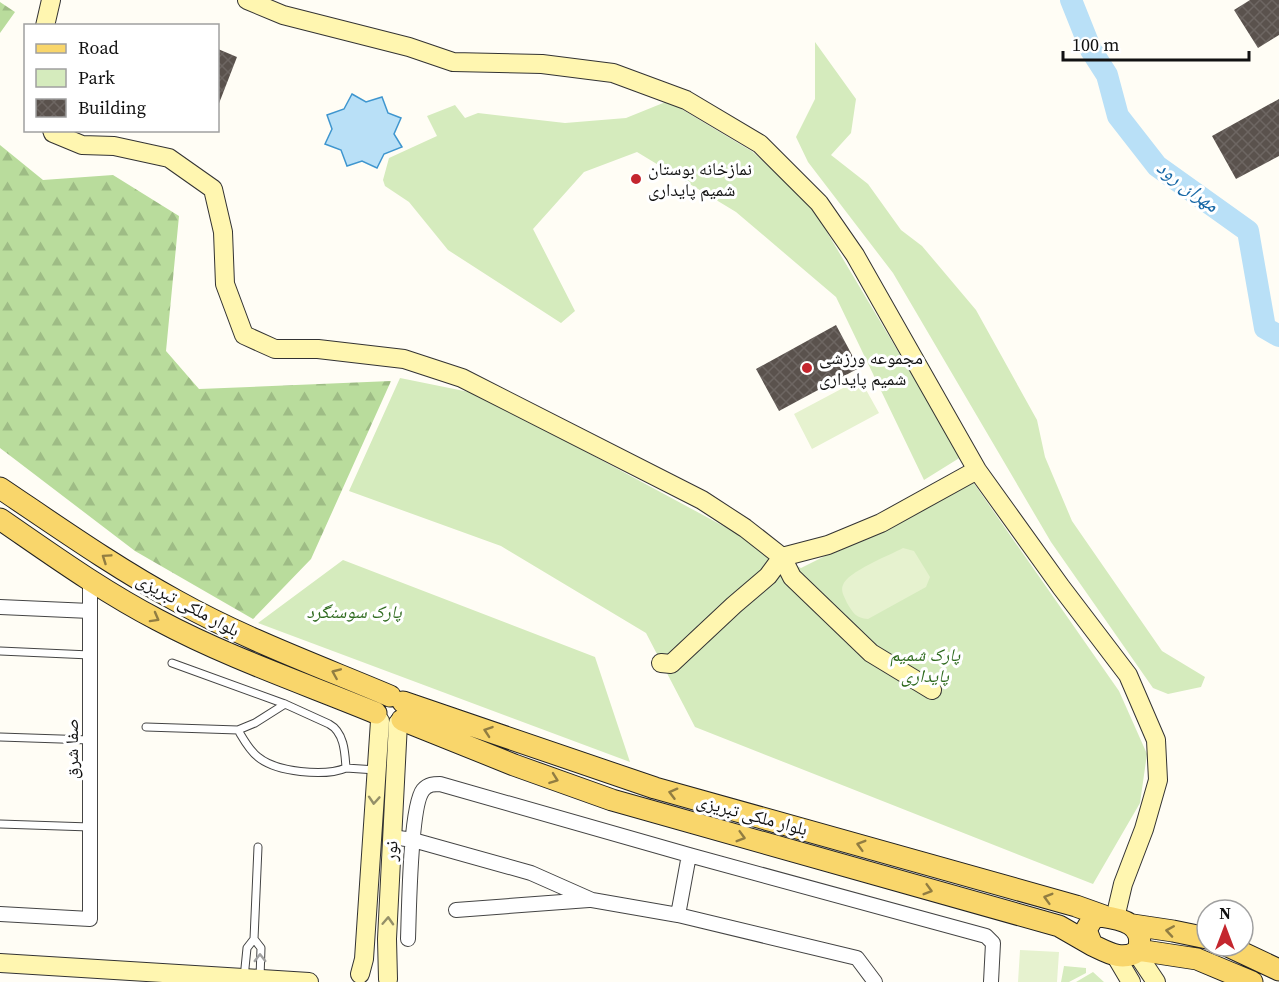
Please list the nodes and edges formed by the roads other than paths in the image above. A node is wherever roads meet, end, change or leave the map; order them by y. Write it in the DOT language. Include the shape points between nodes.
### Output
graph roads {
  1 [pos="51,0"];
  2 [pos="247,0"];
  3 [pos="45,24"];
  4 [pos="53,132"];
  5 [pos="977,470"];
  6 [pos="0,488"];
  7 [pos="0,519"];
  8 [pos="782,557"];
  9 [pos="90,580"];
  10 [pos="0,606"];
  11 [pos="90,611"];
  12 [pos="0,651"];
  13 [pos="90,655"];
  14 [pos="172,663"];
  15 [pos="661,663"];
  16 [pos="932,690"];
  17 [pos="285,704"];
  18 [pos="392,712"];
  19 [pos="146,727"];
  20 [pos="238,730"];
  21 [pos="0,737"];
  22 [pos="90,740"];
  23 [pos="346,768"];
  24 [pos="376,771"];
  25 [pos="0,824"];
  26 [pos="90,827"];
  27 [pos="392,837"];
  28 [pos="412,840"];
  29 [pos="258,847"];
  30 [pos="689,855"];
  31 [pos="592,900"];
  32 [pos="456,910"];
  33 [pos="0,915"];
  34 [pos="678,915"];
  35 [pos="1117,920"];
  36 [pos="1195,936"];
  37 [pos="254,939"];
  38 [pos="408,939"];
  39 [pos="1092,945"];
  40 [pos="1137,951"];
  41 [pos="1115,955"];
  42 [pos="1254,958"];
  43 [pos="0,963"];
  44 [pos="1279,970"];
  45 [pos="0,976"];
  46 [pos="357,978"];
  47 [pos="252,979"];
  48 [pos="389,981"];
  49 [pos="113,982"];
  50 [pos="309,982"];
  51 [pos="875,982"];
  52 [pos="992,982"];
  53 [pos="1131,982"];
  54 [pos="1156,982"];
  55 [pos="1252,982"];
  1 -- 3 [label="street"];
  2 -- 5 [label="street" via="283,15 453,62 542,64 613,73 686,100 760,144 819,203 855,255"];
  4 -- 8 [label="street" via="82,145 114,146 169,159 213,189 223,232 225,284 244,335 275,349 318,349 404,359 462,378 702,500"];
  5 -- 8 [label="street" via="880,523 828,545"];
  5 -- 35 [label="street" via="1128,675 1156,740 1158,780 1123,884"];
  18 -- 6 [label="main road, بلوار ملکى تبریزى, one-way" via="178,602"];
  7 -- 9 [label="main road, بلوار ملکى تبریزى"];
  8 -- 15 [label="street" via="768,576 691,648 672,664"];
  8 -- 16 [label="street" via="792,577 871,653"];
  9 -- 11 [label="street, صفا شرق"];
  9 -- 18 [label="main road, بلوار ملکى تبریزى, one-way" via="193,637"];
  10 -- 11 [label="street"];
  11 -- 13 [label="street, صفا شرق"];
  12 -- 13 [label="lane"];
  13 -- 22 [label="street, صفا شرق"];
  14 -- 17 [label="lane"];
  17 -- 20 [label="lane"];
  17 -- 23 [label="lane" via="334,727 344,746"];
  18 -- 24 [label="street, نور"];
  18 -- 27 [label="street, نور"];
  35 -- 18 [label="main road, بلوار ملکى تبریزى, one-way"];
  18 -- 39 [label="main road, بلوار ملکى تبریزى, one-way" via="514,765 612,800 1059,926"];
  19 -- 20 [label="lane"];
  20 -- 23 [label="lane" via="258,758 282,769 306,772"];
  21 -- 22 [label="lane"];
  22 -- 26 [label="street, صفا شرق"];
  23 -- 24 [label="lane"];
  24 -- 46 [label="street, نور, one-way" via="364,959"];
  25 -- 26 [label="lane"];
  26 -- 33 [label="street, صفا شرق" via="90,919"];
  27 -- 28 [label="street"];
  48 -- 27 [label="street, نور, one-way"];
  28 -- 30 [label="street" via="420,796 424,788 440,784"];
  28 -- 31 [label="street" via="531,873"];
  28 -- 38 [label="street"];
  29 -- 37 [label="lane"];
  30 -- 34 [label="street"];
  30 -- 52 [label="street" via="986,936 993,943"];
  31 -- 32 [label="street"];
  31 -- 34 [label="street"];
  34 -- 51 [label="street" via="857,958"];
  36 -- 35 [label="main road, بلوار ملکى تبریزى, one-way"];
  35 -- 39 [label="main road" via="1092,918 1086,930"];
  35 -- 40 [label="main road" via="1138,931"];
  37 -- 47 [label="lane" via="247,948"];
  47 -- 37 [label="lane, one-way" via="261,948"];
  39 -- 41 [label="main road"];
  40 -- 41 [label="main road" via="1124,957"];
  40 -- 54 [label="street"];
  40 -- 55 [label="main road" via="1197,959"];
  41 -- 53 [label="street"];
  42 -- 44 [label="main road"];
  43 -- 47 [label="street"];
  45 -- 49 [label="street"];
  46 -- 48 [label="street" via="372,970"];
  47 -- 50 [label="street"];
}
